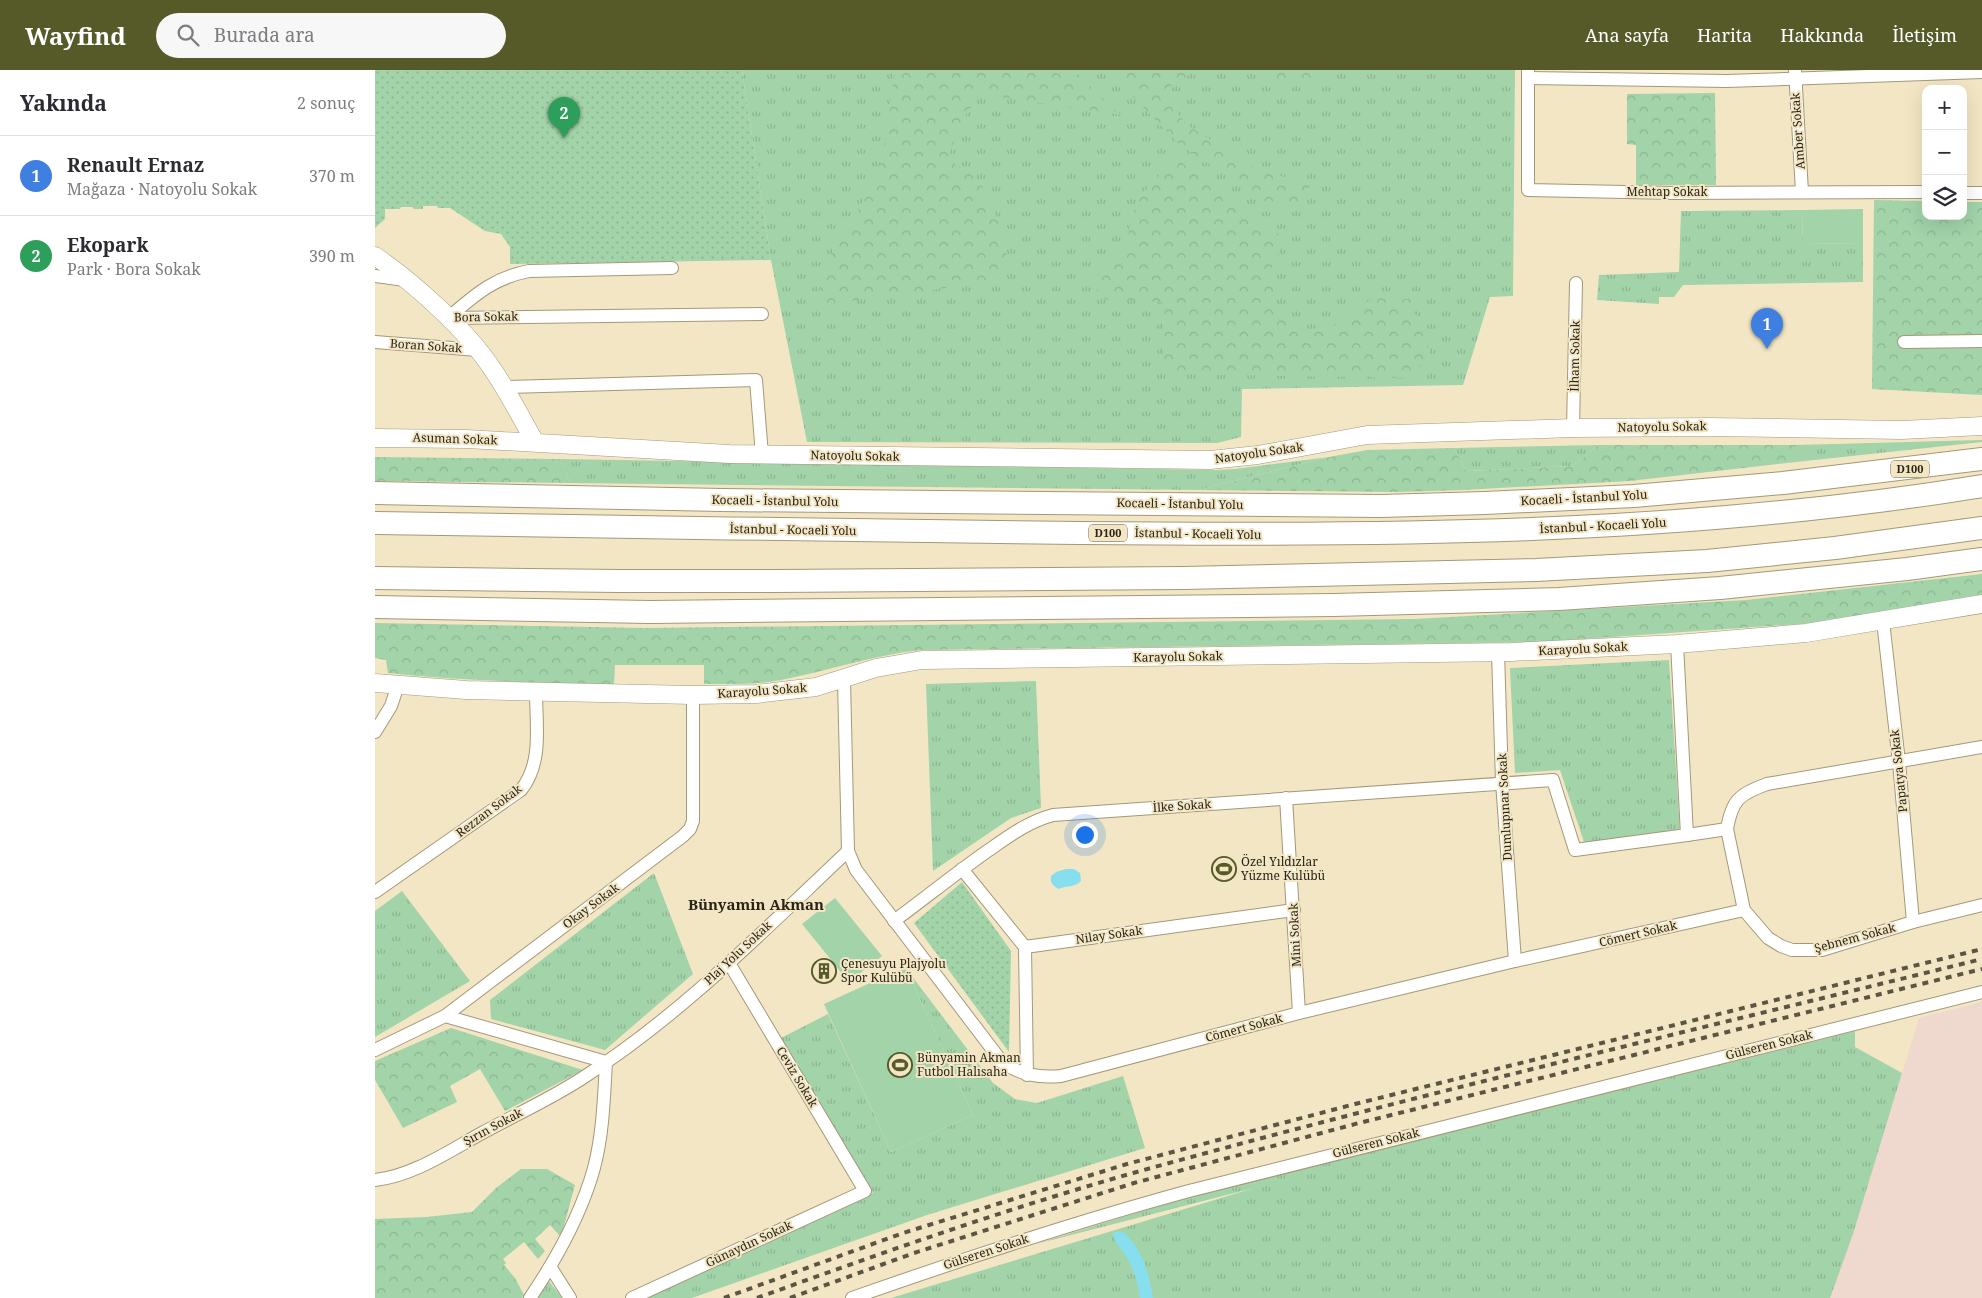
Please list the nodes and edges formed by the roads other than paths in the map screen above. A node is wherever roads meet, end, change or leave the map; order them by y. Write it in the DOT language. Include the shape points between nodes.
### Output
graph roads {
  1 [pos="1982,72"];
  2 [pos="1528,74"];
  3 [pos="1795,74"];
  4 [pos="1802,192"];
  5 [pos="1922,192"];
  6 [pos="1967,193"];
  7 [pos="1982,193"];
  8 [pos="375,256"];
  9 [pos="672,268"];
  10 [pos="375,276"];
  11 [pos="407,280"];
  12 [pos="1576,283"];
  13 [pos="762,314"];
  14 [pos="448,318"];
  15 [pos="1982,341"];
  16 [pos="375,342"];
  17 [pos="1904,342"];
  18 [pos="478,350"];
  19 [pos="504,387"];
  20 [pos="1982,426"];
  21 [pos="1573,428"];
  22 [pos="375,438"];
  23 [pos="535,442"];
  24 [pos="762,455"];
  25 [pos="1982,459"];
  26 [pos="1982,486"];
  27 [pos="375,493"];
  28 [pos="375,523"];
  29 [pos="1982,528"];
  30 [pos="1982,559"];
  31 [pos="375,578"];
  32 [pos="1982,604"];
  33 [pos="375,607"];
  34 [pos="1883,621"];
  35 [pos="1677,644"];
  36 [pos="1498,652"];
  37 [pos="843,680"];
  38 [pos="375,683"];
  39 [pos="398,685"];
  40 [pos="536,692"];
  41 [pos="693,695"];
  42 [pos="375,732"];
  43 [pos="1982,747"];
  44 [pos="1899,762"];
  45 [pos="1502,782"];
  46 [pos="1286,798"];
  47 [pos="1727,829"];
  48 [pos="1687,835"];
  49 [pos="848,851"];
  50 [pos="962,869"];
  51 [pos="375,892"];
  52 [pos="1982,904"];
  53 [pos="1294,910"];
  54 [pos="1744,910"];
  55 [pos="894,921"];
  56 [pos="1913,922"];
  57 [pos="1025,947"];
  58 [pos="1515,961"];
  59 [pos="729,963"];
  60 [pos="1982,992"];
  61 [pos="1299,1013"];
  62 [pos="445,1016"];
  63 [pos="375,1050"];
  64 [pos="606,1062"];
  65 [pos="1027,1075"];
  66 [pos="375,1180"];
  67 [pos="865,1191"];
  68 [pos="551,1268"];
  69 [pos="530,1298"];
  70 [pos="569,1298"];
  71 [pos="632,1298"];
  72 [pos="853,1298"];
  1 -- 3 [label="street"];
  2 -- 3 [label="street" via="1727,81"];
  2 -- 4 [label="street, Mehtap Sokak" via="1528,190"];
  3 -- 4 [label="street, Amber Sokak"];
  4 -- 5 [label="street, Mehtap Sokak"];
  6 -- 7 [label="street"];
  8 -- 11 [label="main road"];
  9 -- 14 [label="street, Bora Sokak" via="529,271 511,275 495,282"];
  10 -- 11 [label="street"];
  11 -- 14 [label="main road"];
  12 -- 21 [label="street, İlham Sokak"];
  13 -- 14 [label="street, Bora Sokak"];
  14 -- 18 [label="main road"];
  15 -- 17 [label="street"];
  16 -- 18 [label="street, Boran Sokak"];
  18 -- 19 [label="main road"];
  19 -- 23 [label="main road"];
  19 -- 24 [label="street" via="756,380"];
  20 -- 21 [label="main road, Natoyolu Sokak" via="1902,430"];
  21 -- 24 [label="main road, Natoyolu Sokak" via="1367,435 1258,455 1210,460"];
  22 -- 23 [label="main road, Asuman Sokak"];
  23 -- 24 [label="main road, Natoyolu Sokak"];
  25 -- 27 [label="highway, Kocaeli - İstanbul Yolu / D100" via="1783,483 1634,496 1381,506 712,500"];
  26 -- 28 [label="highway, İstanbul - Kocaeli Yolu / D100" via="1720,518 1466,532 1292,535"];
  29 -- 31 [label="highway" via="1707,561 1536,570 767,581"];
  30 -- 33 [label="highway" via="1720,588 1550,599 650,612"];
  32 -- 34 [label="main road, Karayolu Sokak"];
  34 -- 35 [label="main road, Karayolu Sokak" via="1806,633"];
  34 -- 44 [label="street, Papatya Sokak"];
  35 -- 36 [label="main road, Karayolu Sokak"];
  35 -- 48 [label="street"];
  36 -- 37 [label="main road, Karayolu Sokak" via="921,660 876,668"];
  36 -- 45 [label="street, Dumlupınar Sokak"];
  37 -- 41 [label="main road, Karayolu Sokak" via="798,690"];
  37 -- 49 [label="street"];
  38 -- 39 [label="main road, Karayolu Sokak"];
  39 -- 40 [label="main road, Karayolu Sokak"];
  39 -- 42 [label="street" via="391,706"];
  40 -- 41 [label="main road, Karayolu Sokak"];
  40 -- 51 [label="street, Rezzan Sokak" via="535,764 528,782"];
  41 -- 62 [label="street, Okay Sokak" via="693,821 690,829"];
  43 -- 44 [label="street"];
  44 -- 47 [label="street" via="1755,788 1733,805"];
  44 -- 56 [label="street, Papatya Sokak"];
  45 -- 46 [label="street, İlke Sokak"];
  45 -- 48 [label="street, İlke Sokak" via="1553,780 1575,850"];
  45 -- 58 [label="street, Dumlupınar Sokak"];
  46 -- 50 [label="street, İlke Sokak" via="1053,815 1027,824"];
  46 -- 53 [label="street, Mini Sokak"];
  47 -- 48 [label="street"];
  47 -- 54 [label="street, Şebnem Sokak"];
  49 -- 55 [label="street, Cömert Sokak" via="856,870"];
  49 -- 59 [label="street, Plaj Yolu Sokak"];
  50 -- 55 [label="street, İlke Sokak"];
  50 -- 57 [label="street"];
  52 -- 56 [label="street, Şebnem Sokak"];
  53 -- 57 [label="street, Nilay Sokak"];
  53 -- 61 [label="street, Mini Sokak"];
  54 -- 56 [label="street, Şebnem Sokak" via="1768,938 1792,950 1822,950"];
  54 -- 58 [label="street, Cömert Sokak"];
  55 -- 65 [label="street, Cömert Sokak" via="1002,1062"];
  57 -- 65 [label="street"];
  58 -- 61 [label="street, Cömert Sokak"];
  59 -- 64 [label="street, Plaj Yolu Sokak" via="663,1020"];
  59 -- 67 [label="street, Ceviz Sokak"];
  60 -- 72 [label="street, Gülseren Sokak" via="1189,1191 969,1257"];
  61 -- 65 [label="street, Cömert Sokak" via="1061,1076"];
  62 -- 63 [label="street, Okay Sokak"];
  62 -- 64 [label="street"];
  64 -- 66 [label="street, Şırın Sokak" via="581,1080 437,1157 403,1174"];
  64 -- 68 [label="street" via="604,1103 594,1168 583,1200"];
  67 -- 71 [label="street, Günaydın Sokak"];
  68 -- 69 [label="street"];
  68 -- 70 [label="street"];
}
